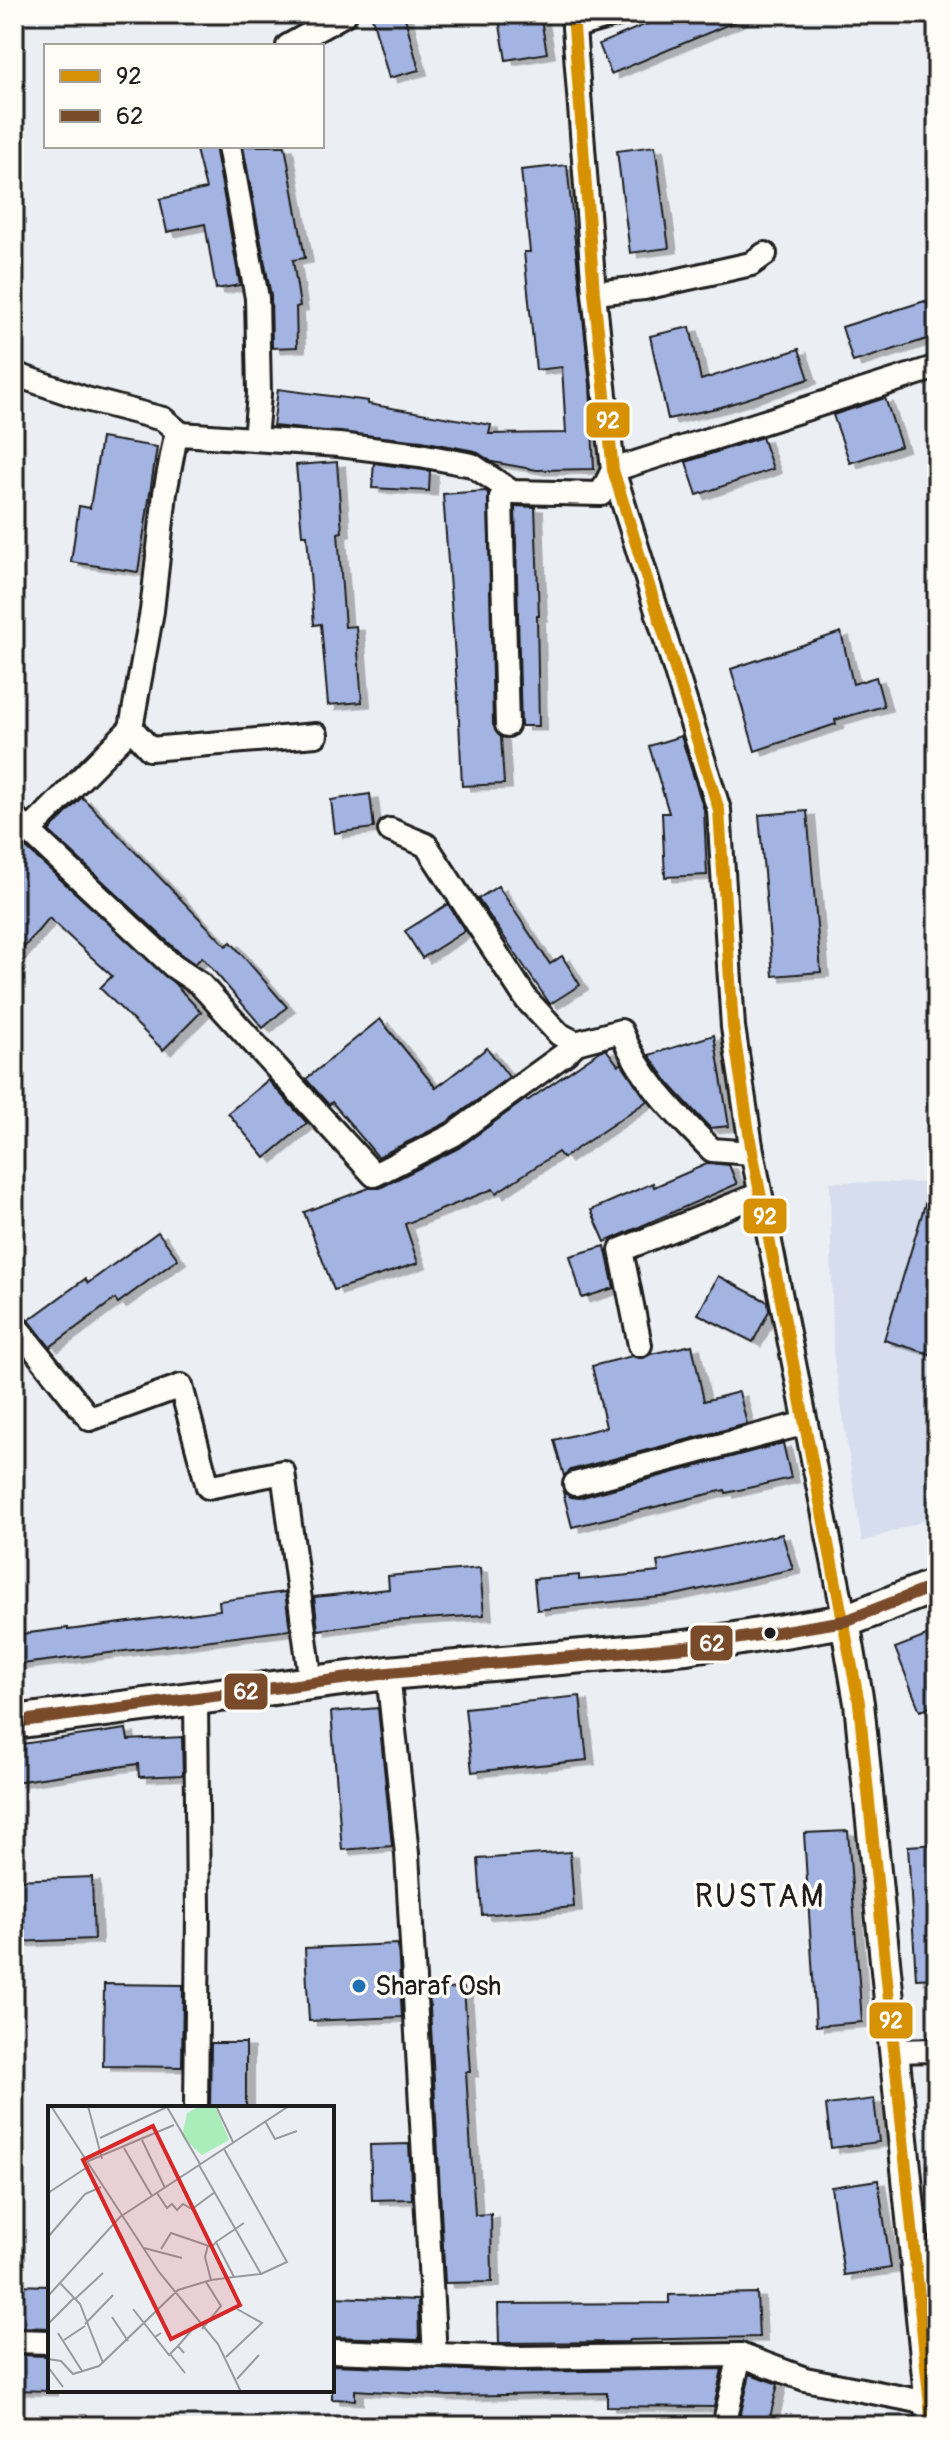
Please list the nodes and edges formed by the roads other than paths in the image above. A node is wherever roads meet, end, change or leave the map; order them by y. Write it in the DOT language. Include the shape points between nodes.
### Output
graph roads {
  1 [pos="345,14"];
  2 [pos="618,14"];
  3 [pos="574,20"];
  4 [pos="292,44"];
  5 [pos="229,148"];
  6 [pos="765,254"];
  7 [pos="594,293"];
  8 [pos="937,367"];
  9 [pos="14,374"];
  10 [pos="181,434"];
  11 [pos="255,439"];
  12 [pos="613,470"];
  13 [pos="512,492"];
  14 [pos="507,725"];
  15 [pos="131,728"];
  16 [pos="316,735"];
  17 [pos="21,824"];
  18 [pos="390,830"];
  19 [pos="576,1043"];
  20 [pos="752,1153"];
  21 [pos="760,1194"];
  22 [pos="14,1324"];
  23 [pos="640,1345"];
  24 [pos="806,1423"];
  25 [pos="575,1484"];
  26 [pos="937,1585"];
  27 [pos="845,1621"];
  28 [pos="388,1673"];
  29 [pos="311,1683"];
  30 [pos="196,1698"];
  31 [pos="14,1722"];
  32 [pos="937,2050"];
  33 [pos="894,2051"];
  34 [pos="196,2106"];
  35 [pos="14,2341"];
  36 [pos="48,2342"];
  37 [pos="930,2344"];
  38 [pos="334,2351"];
  39 [pos="740,2355"];
  40 [pos="435,2356"];
  41 [pos="930,2414"];
  42 [pos="724,2426"];
  1 -- 4 [label="street"];
  2 -- 3 [label="street"];
  3 -- 7 [label="street"];
  5 -- 11 [label="street" via="257,298"];
  6 -- 7 [label="street" via="751,264 644,288"];
  7 -- 12 [label="street"];
  8 -- 12 [label="street"];
  9 -- 10 [label="street" via="163,419"];
  10 -- 11 [label="street"];
  10 -- 15 [label="street" via="175,440 165,493 152,611"];
  11 -- 13 [label="street" via="366,448 472,465"];
  12 -- 13 [label="street" via="601,494"];
  12 -- 20 [label="street" via="719,810 733,1027"];
  13 -- 14 [label="street" via="501,498"];
  15 -- 16 [label="street" via="150,749"];
  15 -- 17 [label="street"];
  17 -- 19 [label="street" via="173,966 200,984 374,1175 453,1135"];
  18 -- 19 [label="street" via="426,845 527,1000 559,1034"];
  19 -- 20 [label="street" via="621,1031 631,1056 667,1105 712,1150"];
  20 -- 21 [label="street"];
  21 -- 23 [label="street" via="621,1250"];
  21 -- 24 [label="street"];
  22 -- 29 [label="street" via="90,1419 181,1386 208,1487 283,1472"];
  24 -- 25 [label="street"];
  24 -- 27 [label="street"];
  26 -- 27 [label="main road"];
  27 -- 28 [label="main road" via="686,1647"];
  27 -- 33 [label="street" via="859,1703"];
  28 -- 29 [label="main road"];
  28 -- 40 [label="street" via="407,1854"];
  29 -- 30 [label="main road"];
  30 -- 31 [label="main road"];
  30 -- 34 [label="street"];
  32 -- 33 [label="street"];
  33 -- 37 [label="street"];
  35 -- 36 [label="street"];
  37 -- 41 [label="street"];
  38 -- 40 [label="street"];
  39 -- 40 [label="street"];
  39 -- 41 [label="street"];
  39 -- 42 [label="street"];
}
